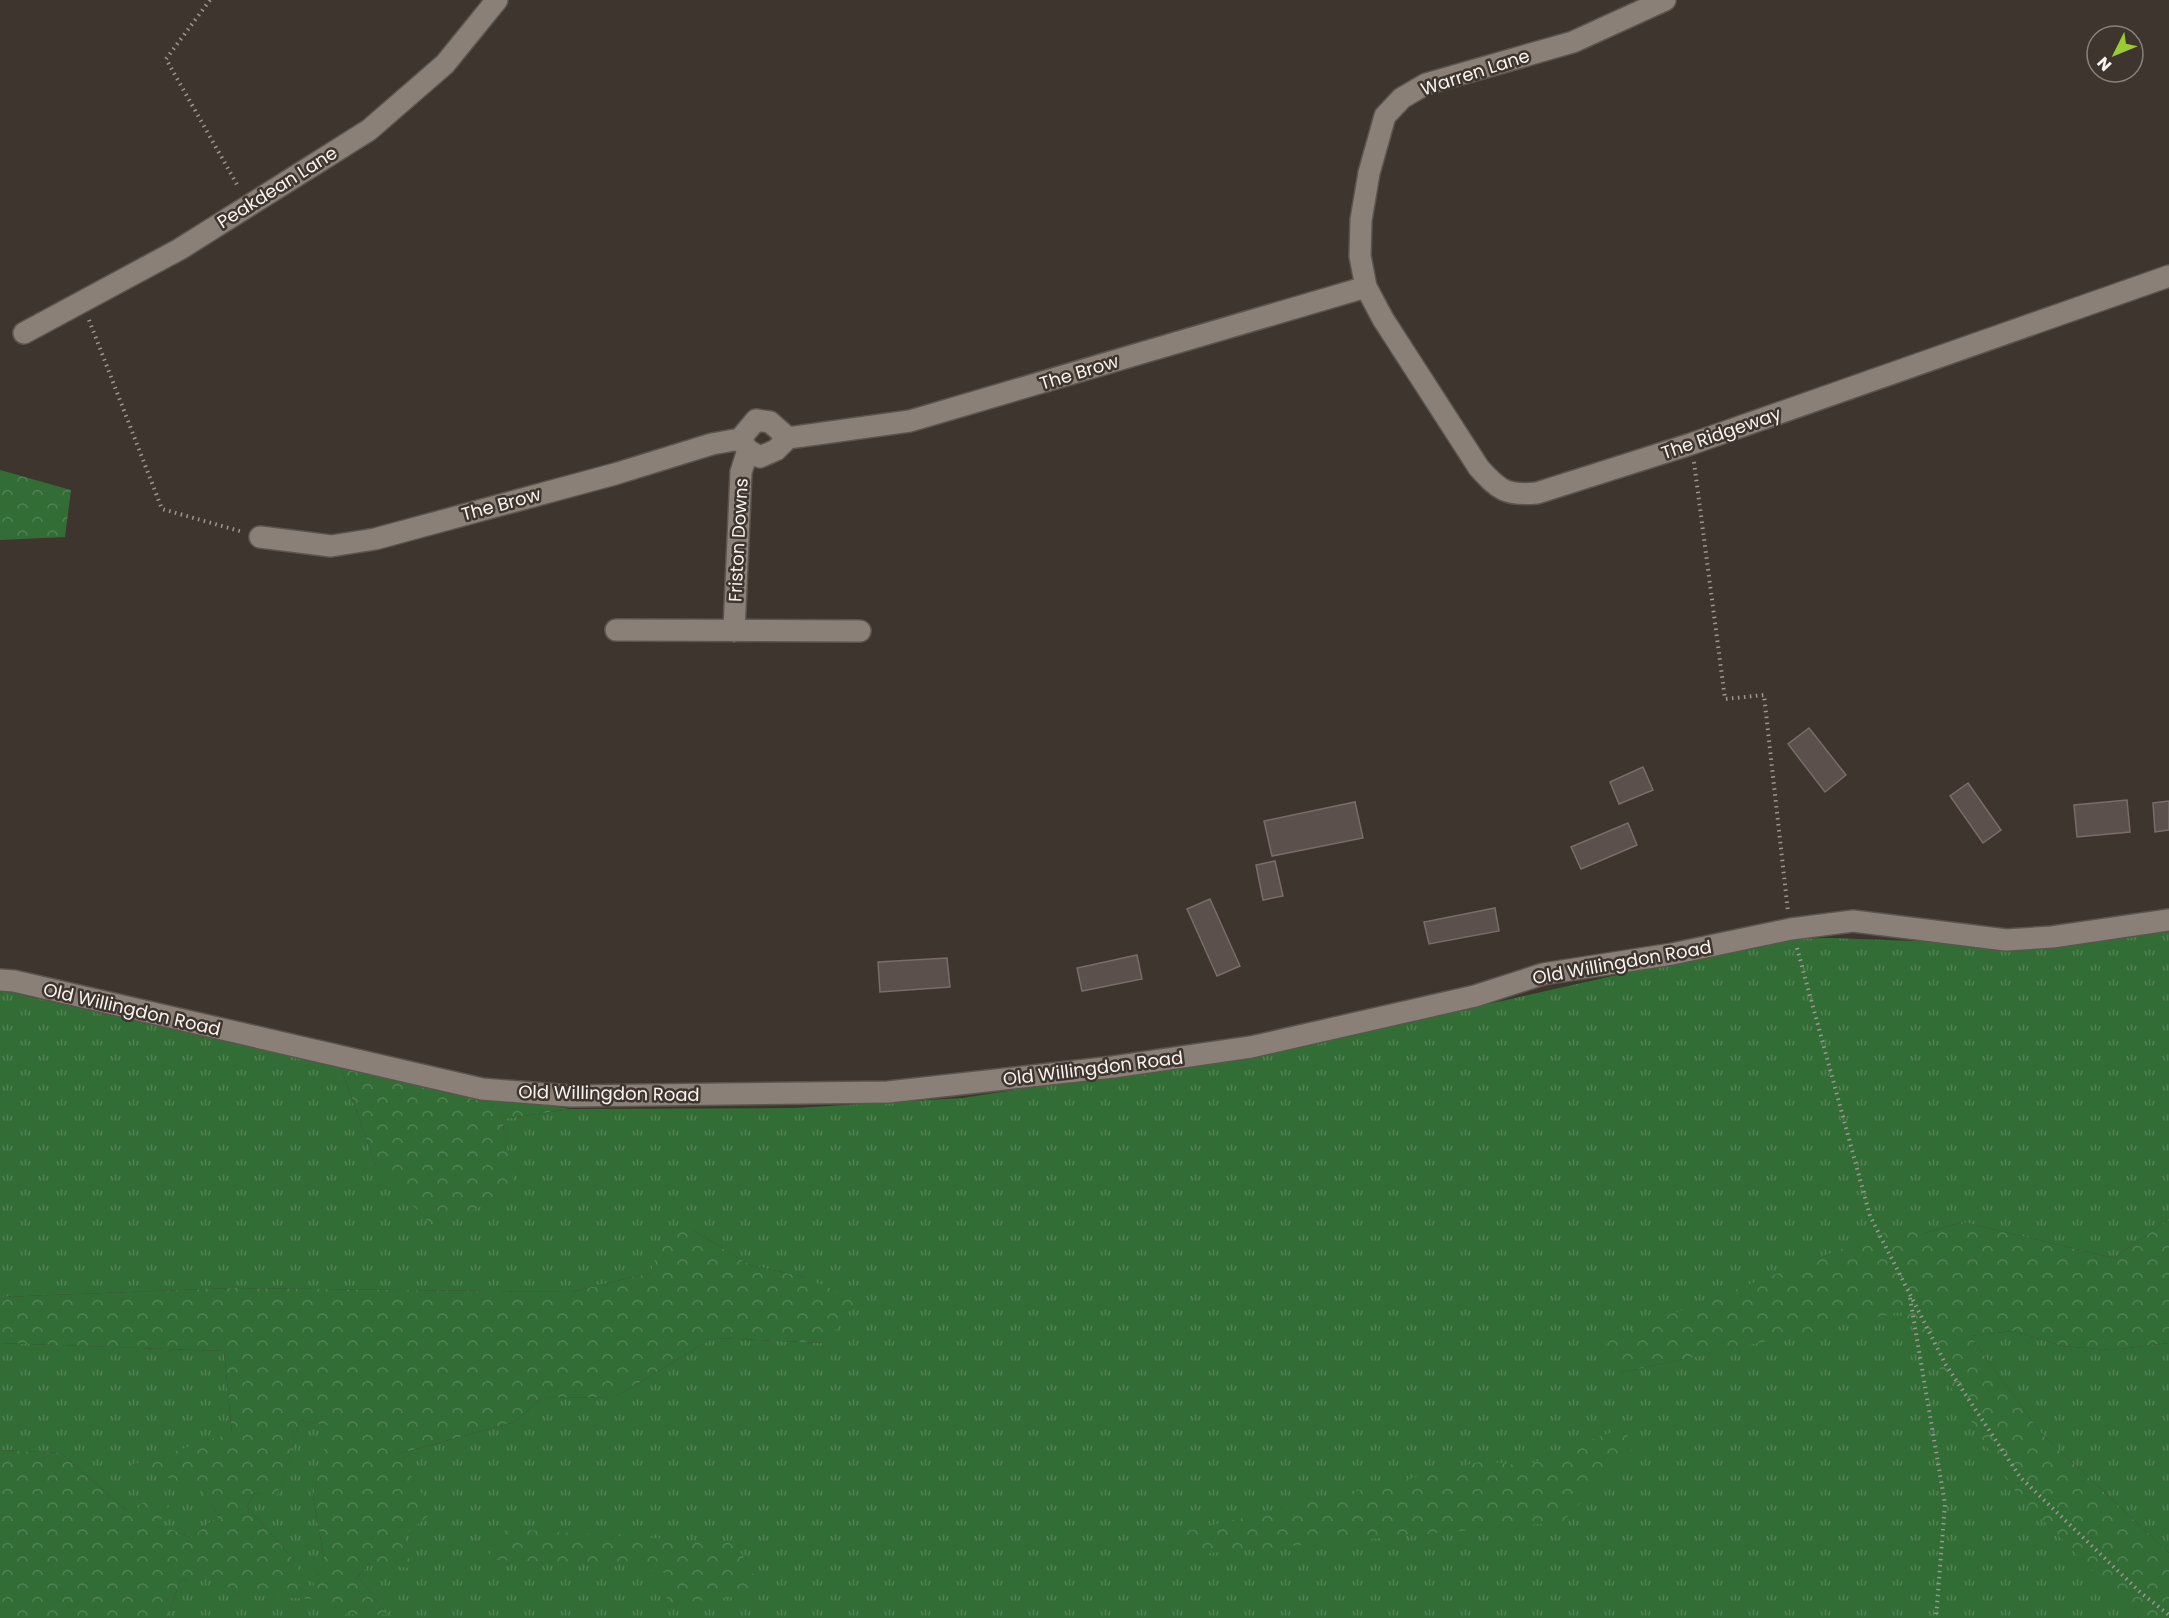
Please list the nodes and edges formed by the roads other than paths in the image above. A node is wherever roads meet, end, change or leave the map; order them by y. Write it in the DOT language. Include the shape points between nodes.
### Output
graph roads {
  1 [pos="496,0"];
  2 [pos="1665,0"];
  3 [pos="2169,276"];
  4 [pos="1366,287"];
  5 [pos="24,333"];
  6 [pos="788,438"];
  7 [pos="744,444"];
  8 [pos="260,537"];
  9 [pos="615,630"];
  10 [pos="734,631"];
  11 [pos="860,631"];
  12 [pos="2169,920"];
  13 [pos="7,980"];
  1 -- 5 [label="street, Peakdean Lane" via="445,64 369,130 180,249"];
  2 -- 4 [label="street, Warren Lane" via="1573,42 1426,84 1402,98 1385,116 1360,220 1360,256"];
  3 -- 4 [label="street, The Ridgeway" via="1691,444 1537,493 1514,496 1496,487 1479,468"];
  4 -- 6 [label="street, The Brow" via="910,422"];
  6 -- 7 [label="street, The Brow" via="776,450 760,457"];
  6 -- 7 [label="street, The Brow" via="770,422 756,420"];
  7 -- 8 [label="street, The Brow" via="375,539 332,546"];
  7 -- 10 [label="street, Friston Downs"];
  9 -- 10 [label="street"];
  10 -- 11 [label="street"];
  12 -- 13 [label="street, Old Willingdon Road" via="2006,940 1852,921 1791,929 1672,954 1543,974 1475,996 1251,1047 888,1092 571,1096 482,1089"];
}
